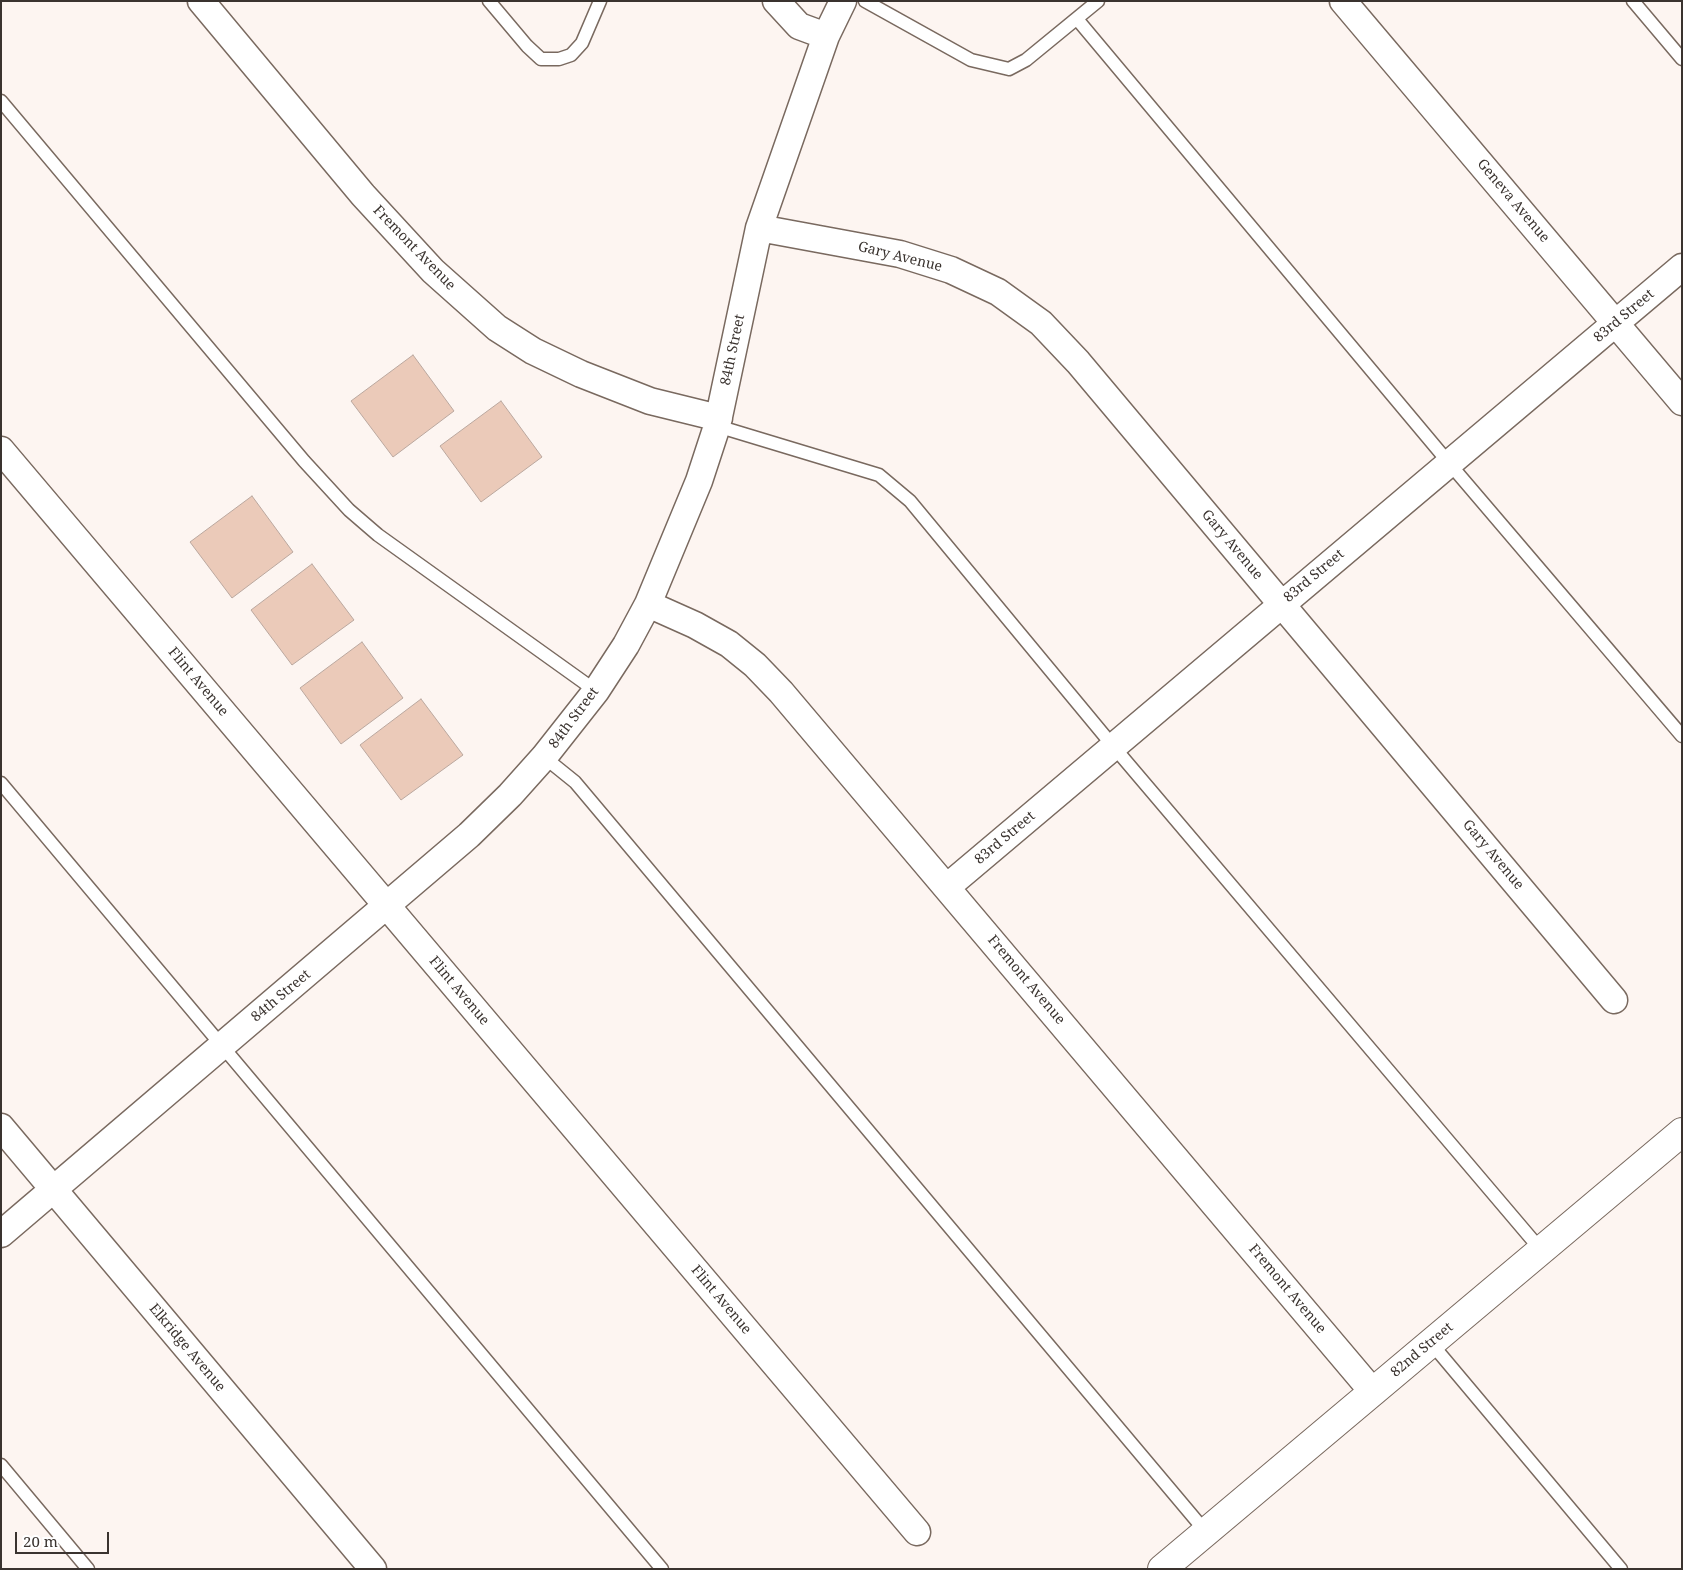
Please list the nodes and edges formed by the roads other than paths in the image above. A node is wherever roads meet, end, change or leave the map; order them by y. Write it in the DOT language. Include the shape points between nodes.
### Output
graph roads {
  1 [pos="201,1"];
  2 [pos="489,1"];
  3 [pos="600,1"];
  4 [pos="776,1"];
  5 [pos="843,1"];
  6 [pos="865,1"];
  7 [pos="1098,1"];
  8 [pos="1343,1"];
  9 [pos="1633,1"];
  10 [pos="1077,19"];
  11 [pos="826,36"];
  12 [pos="1682,59"];
  13 [pos="1,101"];
  14 [pos="759,228"];
  15 [pos="1682,267"];
  16 [pos="1616,323"];
  17 [pos="1682,402"];
  18 [pos="718,422"];
  19 [pos="1,450"];
  20 [pos="1449,463"];
  21 [pos="1282,603"];
  22 [pos="648,604"];
  23 [pos="596,691"];
  24 [pos="1682,736"];
  25 [pos="1113,746"];
  26 [pos="544,757"];
  27 [pos="1,784"];
  28 [pos="947,887"];
  29 [pos="387,905"];
  30 [pos="1614,1000"];
  31 [pos="222,1046"];
  32 [pos="1,1127"];
  33 [pos="1682,1132"];
  34 [pos="54,1189"];
  35 [pos="1,1234"];
  36 [pos="1541,1250"];
  37 [pos="1431,1343"];
  38 [pos="1373,1392"];
  39 [pos="1,1465"];
  40 [pos="917,1532"];
  41 [pos="1206,1532"];
  42 [pos="88,1569"];
  43 [pos="373,1569"];
  44 [pos="662,1569"];
  45 [pos="1162,1569"];
  46 [pos="1620,1569"];
  1 -- 18 [label="street, Fremont Avenue" via="363,195 433,271 497,328 581,374"];
  2 -- 3 [label="lane" via="541,59 571,55 582,43"];
  4 -- 11 [label="street" via="800,26"];
  5 -- 11 [label="street, 84th Street"];
  6 -- 10 [label="lane" via="972,60 1009,69 1026,60"];
  7 -- 10 [label="lane"];
  8 -- 16 [label="street, Geneva Avenue"];
  9 -- 12 [label="lane"];
  10 -- 20 [label="lane"];
  11 -- 14 [label="street, 84th Street"];
  13 -- 23 [label="lane" via="349,510 378,535"];
  14 -- 18 [label="street, 84th Street"];
  14 -- 21 [label="street, Gary Avenue" via="900,254 951,270 998,292 1041,323 1078,362"];
  15 -- 16 [label="street, 83rd Street"];
  16 -- 17 [label="street, Geneva Avenue"];
  16 -- 20 [label="street, 83rd Street"];
  18 -- 22 [label="street, 84th Street" via="678,535"];
  18 -- 25 [label="lane" via="880,475 910,501"];
  19 -- 29 [label="street, Flint Avenue"];
  20 -- 21 [label="street, 83rd Street"];
  20 -- 24 [label="lane"];
  21 -- 25 [label="street, 83rd Street"];
  21 -- 30 [label="street, Gary Avenue"];
  22 -- 23 [label="street, 84th Street"];
  22 -- 28 [label="street, Fremont Avenue" via="729,644 755,665"];
  23 -- 26 [label="street, 84th Street"];
  25 -- 28 [label="street, 83rd Street"];
  25 -- 36 [label="lane"];
  26 -- 29 [label="street, 84th Street" via="469,835"];
  26 -- 41 [label="lane" via="575,782"];
  27 -- 31 [label="lane"];
  28 -- 38 [label="street, Fremont Avenue"];
  29 -- 31 [label="street, 84th Street"];
  29 -- 40 [label="street, Flint Avenue"];
  31 -- 34 [label="street, 84th Street"];
  31 -- 44 [label="lane"];
  32 -- 34 [label="street, Elkridge Avenue"];
  33 -- 36 [label="main road, 82nd Street"];
  34 -- 35 [label="street, 84th Street"];
  34 -- 43 [label="street, Elkridge Avenue"];
  36 -- 37 [label="main road, 82nd Street"];
  37 -- 38 [label="main road, 82nd Street"];
  37 -- 46 [label="lane"];
  38 -- 41 [label="main road, 82nd Street"];
  39 -- 42 [label="lane"];
  41 -- 45 [label="main road, 82nd Street"];
}
